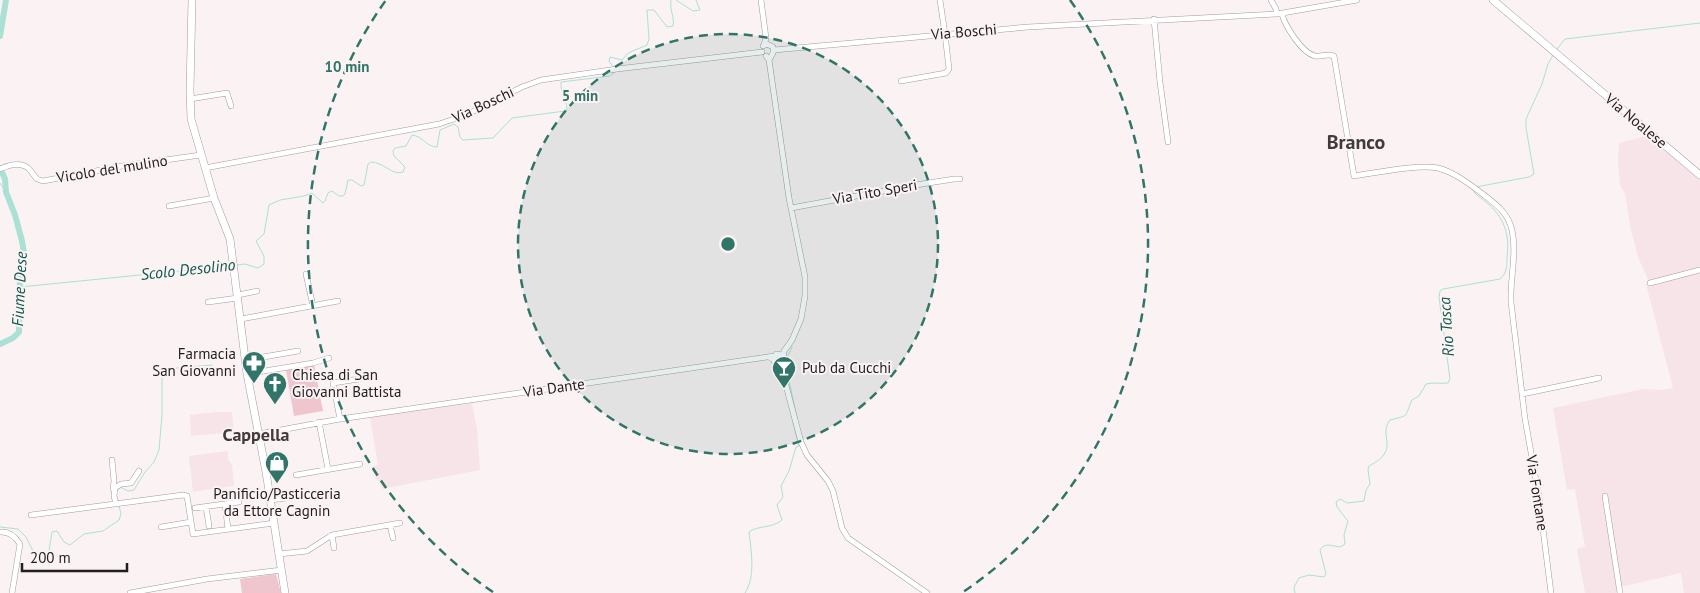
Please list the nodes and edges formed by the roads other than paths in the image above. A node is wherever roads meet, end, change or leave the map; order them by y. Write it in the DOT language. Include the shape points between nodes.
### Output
graph roads {
  1 [pos="192,0"];
  2 [pos="761,0"];
  3 [pos="940,0"];
  4 [pos="1271,0"];
  5 [pos="1357,0"];
  6 [pos="1493,0"];
  7 [pos="1279,14"];
  8 [pos="1154,19"];
  9 [pos="946,34"];
  10 [pos="767,44"];
  11 [pos="768,55"];
  12 [pos="901,81"];
  13 [pos="190,99"];
  14 [pos="230,106"];
  15 [pos="1168,142"];
  16 [pos="201,155"];
  17 [pos="1,168"];
  18 [pos="205,168"];
  19 [pos="1700,175"];
  20 [pos="960,179"];
  21 [pos="214,198"];
  22 [pos="169,206"];
  23 [pos="791,208"];
  24 [pos="1700,270"];
  25 [pos="306,274"];
  26 [pos="1650,283"];
  27 [pos="256,291"];
  28 [pos="238,296"];
  29 [pos="338,301"];
  30 [pos="208,302"];
  31 [pos="313,306"];
  32 [pos="241,319"];
  33 [pos="298,351"];
  34 [pos="329,358"];
  35 [pos="776,358"];
  36 [pos="246,360"];
  37 [pos="247,374"];
  38 [pos="1599,378"];
  39 [pos="359,379"];
  40 [pos="1522,394"];
  41 [pos="340,419"];
  42 [pos="319,422"];
  43 [pos="259,434"];
  44 [pos="112,460"];
  45 [pos="360,464"];
  46 [pos="328,469"];
  47 [pos="139,471"];
  48 [pos="296,475"];
  49 [pos="331,492"];
  50 [pos="1604,496"];
  51 [pos="271,500"];
  52 [pos="239,502"];
  53 [pos="115,504"];
  54 [pos="225,504"];
  55 [pos="206,507"];
  56 [pos="194,508"];
  57 [pos="31,516"];
  58 [pos="191,522"];
  59 [pos="274,523"];
  60 [pos="400,523"];
  61 [pos="390,525"];
  62 [pos="160,526"];
  63 [pos="209,526"];
  64 [pos="228,529"];
  65 [pos="0,532"];
  66 [pos="332,535"];
  67 [pos="392,538"];
  68 [pos="334,548"];
  69 [pos="279,554"];
  70 [pos="282,570"];
  71 [pos="12,593"];
  72 [pos="130,593"];
  73 [pos="285,593"];
  74 [pos="927,593"];
  75 [pos="1551,593"];
  76 [pos="1620,593"];
  1 -- 13 [label="main road"];
  2 -- 10 [label="street"];
  3 -- 9 [label="street"];
  4 -- 7 [label="street"];
  5 -- 7 [label="street, Via Boschi"];
  6 -- 19 [label="main road, Via Noalese"];
  7 -- 8 [label="street, Via Boschi"];
  7 -- 40 [label="street, Via Fontane" via="1301,47 1312,56 1334,56 1354,176 1432,167 1471,185 1501,208 1510,225 1514,247 1510,286"];
  8 -- 9 [label="street, Via Boschi"];
  8 -- 15 [label="street"];
  9 -- 11 [label="street, Via Boschi"];
  9 -- 12 [label="street" via="949,69 946,73"];
  10 -- 11 [label="street"];
  10 -- 11 [label="street"];
  11 -- 18 [label="street, Via Boschi" via="617,69 541,80 466,115 438,124"];
  11 -- 23 [label="street"];
  13 -- 14 [label="street" via="227,93"];
  13 -- 16 [label="main road" via="191,119"];
  16 -- 17 [label="street, Vicolo del mulino" via="43,181 23,165"];
  16 -- 18 [label="main road"];
  18 -- 21 [label="main road"];
  20 -- 23 [label="street, Via Tito Speri"];
  21 -- 22 [label="street"];
  21 -- 28 [label="main road" via="228,231"];
  23 -- 35 [label="street" via="802,260 805,296 801,319 792,340"];
  24 -- 26 [label="street"];
  25 -- 31 [label="street"];
  27 -- 28 [label="street"];
  28 -- 30 [label="street"];
  28 -- 32 [label="main road"];
  29 -- 31 [label="street"];
  31 -- 32 [label="street"];
  32 -- 36 [label="main road"];
  33 -- 36 [label="street"];
  34 -- 37 [label="street"];
  35 -- 41 [label="street, Via Dante"];
  35 -- 74 [label="street" via="801,442 833,491 842,528 848,538"];
  36 -- 37 [label="main road"];
  37 -- 43 [label="main road"];
  38 -- 40 [label="street"];
  39 -- 41 [label="street" via="333,383"];
  40 -- 75 [label="street, Via Fontane"];
  41 -- 42 [label="street, Via Dante"];
  42 -- 43 [label="street, Via Dante"];
  42 -- 46 [label="street"];
  43 -- 51 [label="main road"];
  44 -- 53 [label="street" via="112,499"];
  45 -- 46 [label="street"];
  46 -- 48 [label="street"];
  47 -- 53 [label="street" via="131,483 115,488"];
  49 -- 51 [label="street"];
  50 -- 76 [label="street"];
  51 -- 59 [label="main road"];
  52 -- 54 [label="street"];
  53 -- 57 [label="street"];
  53 -- 58 [label="street" via="187,496"];
  54 -- 55 [label="street"];
  54 -- 64 [label="street"];
  55 -- 56 [label="street"];
  55 -- 63 [label="street"];
  58 -- 62 [label="street"];
  58 -- 64 [label="street" via="193,534"];
  59 -- 64 [label="street"];
  59 -- 69 [label="main road"];
  60 -- 61 [label="street"];
  61 -- 66 [label="street"];
  61 -- 67 [label="street"];
  65 -- 71 [label="street" via="11,534 20,544"];
  66 -- 68 [label="street"];
  66 -- 69 [label="street" via="308,551"];
  69 -- 70 [label="main road"];
  70 -- 72 [label="street"];
  70 -- 73 [label="main road"];
}
